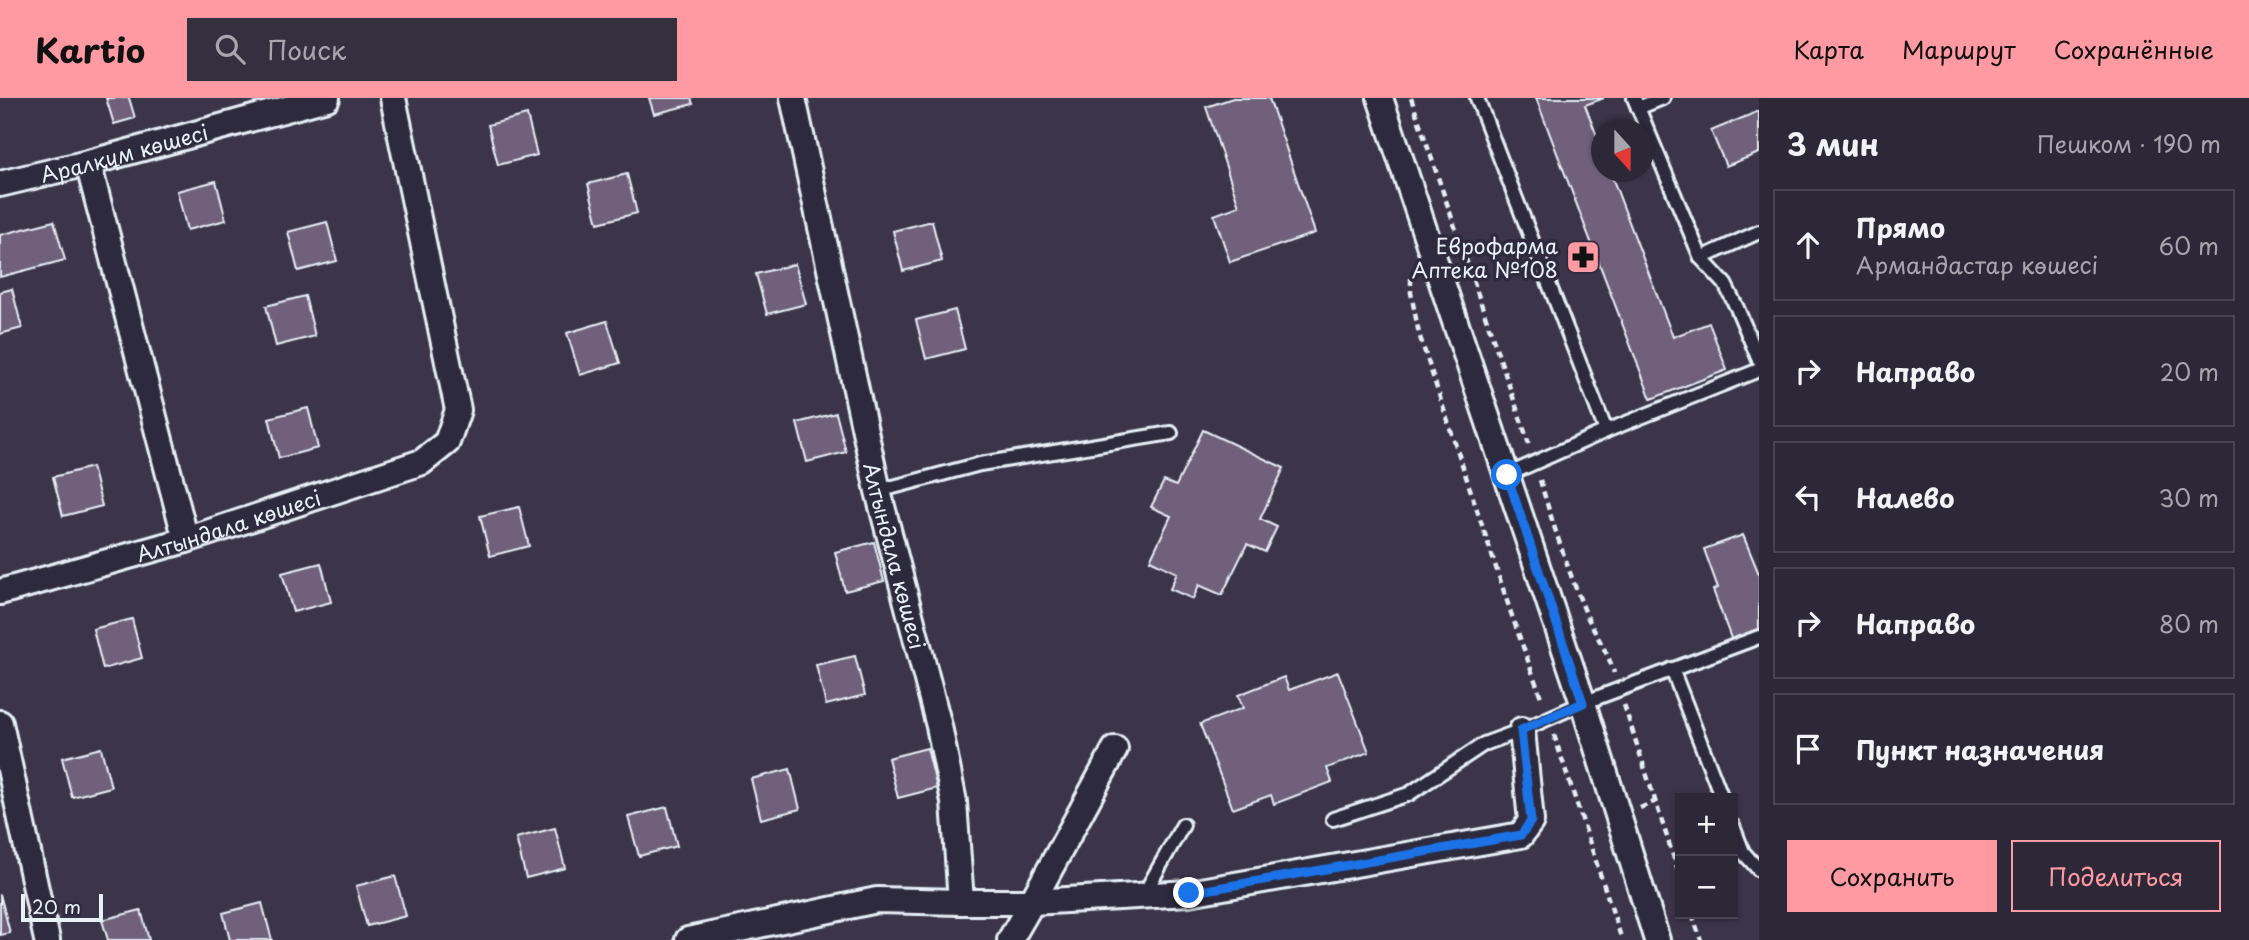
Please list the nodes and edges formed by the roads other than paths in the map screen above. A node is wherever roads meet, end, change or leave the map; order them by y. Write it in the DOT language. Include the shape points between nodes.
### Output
graph roads {
  1 [pos="327,98"];
  2 [pos="393,98"];
  3 [pos="793,98"];
  4 [pos="1381,98"];
  5 [pos="1477,98"];
  6 [pos="1663,98"];
  7 [pos="1636,103"];
  8 [pos="88,163"];
  9 [pos="0,184"];
  10 [pos="1759,232"];
  11 [pos="1701,258"];
  12 [pos="1759,360"];
  13 [pos="1759,370"];
  14 [pos="1606,431"];
  15 [pos="1171,433"];
  16 [pos="1507,475"];
  17 [pos="878,491"];
  18 [pos="186,540"];
  19 [pos="0,592"];
  20 [pos="1759,637"];
  21 [pos="1672,669"];
  22 [pos="1583,703"];
  23 [pos="0,723"];
  24 [pos="1521,730"];
  25 [pos="1115,749"];
  26 [pos="1720,793"];
  27 [pos="1333,819"];
  28 [pos="1183,825"];
  29 [pos="1738,841"];
  30 [pos="1759,870"];
  31 [pos="1143,896"];
  32 [pos="961,902"];
  33 [pos="1032,902"];
  34 [pos="47,940"];
  35 [pos="688,940"];
  36 [pos="1010,940"];
  37 [pos="1657,940"];
  1 -- 8 [label="street, Аралқұм көшесі"];
  2 -- 18 [label="street, Алтындала көшесі" via="458,410 447,442 422,462"];
  3 -- 17 [label="street, Алтындала көшесі"];
  4 -- 16 [label="street"];
  5 -- 14 [label="lane"];
  6 -- 7 [label="lane"];
  7 -- 11 [label="lane"];
  8 -- 9 [label="street, Аралқұм көшесі"];
  8 -- 18 [label="street"];
  10 -- 11 [label="lane"];
  11 -- 12 [label="lane" via="1725,284"];
  13 -- 14 [label="lane"];
  14 -- 16 [label="lane"];
  15 -- 17 [label="lane" via="980,464"];
  16 -- 22 [label="street"];
  17 -- 32 [label="street, Алтындала көшесі" via="939,726 954,802"];
  18 -- 19 [label="street, Алтындала көшесі"];
  20 -- 21 [label="lane"];
  21 -- 22 [label="lane"];
  21 -- 26 [label="lane"];
  22 -- 24 [label="lane"];
  22 -- 37 [label="street"];
  23 -- 34 [label="street"];
  24 -- 27 [label="lane" via="1484,744 1409,794"];
  24 -- 31 [label="street" via="1531,821 1521,835 1189,893"];
  25 -- 33 [label="street"];
  28 -- 31 [label="lane"];
  29 -- 30 [label="lane"];
  31 -- 33 [label="street"];
  32 -- 33 [label="street"];
  32 -- 35 [label="street" via="877,900"];
  33 -- 36 [label="street"];
}
